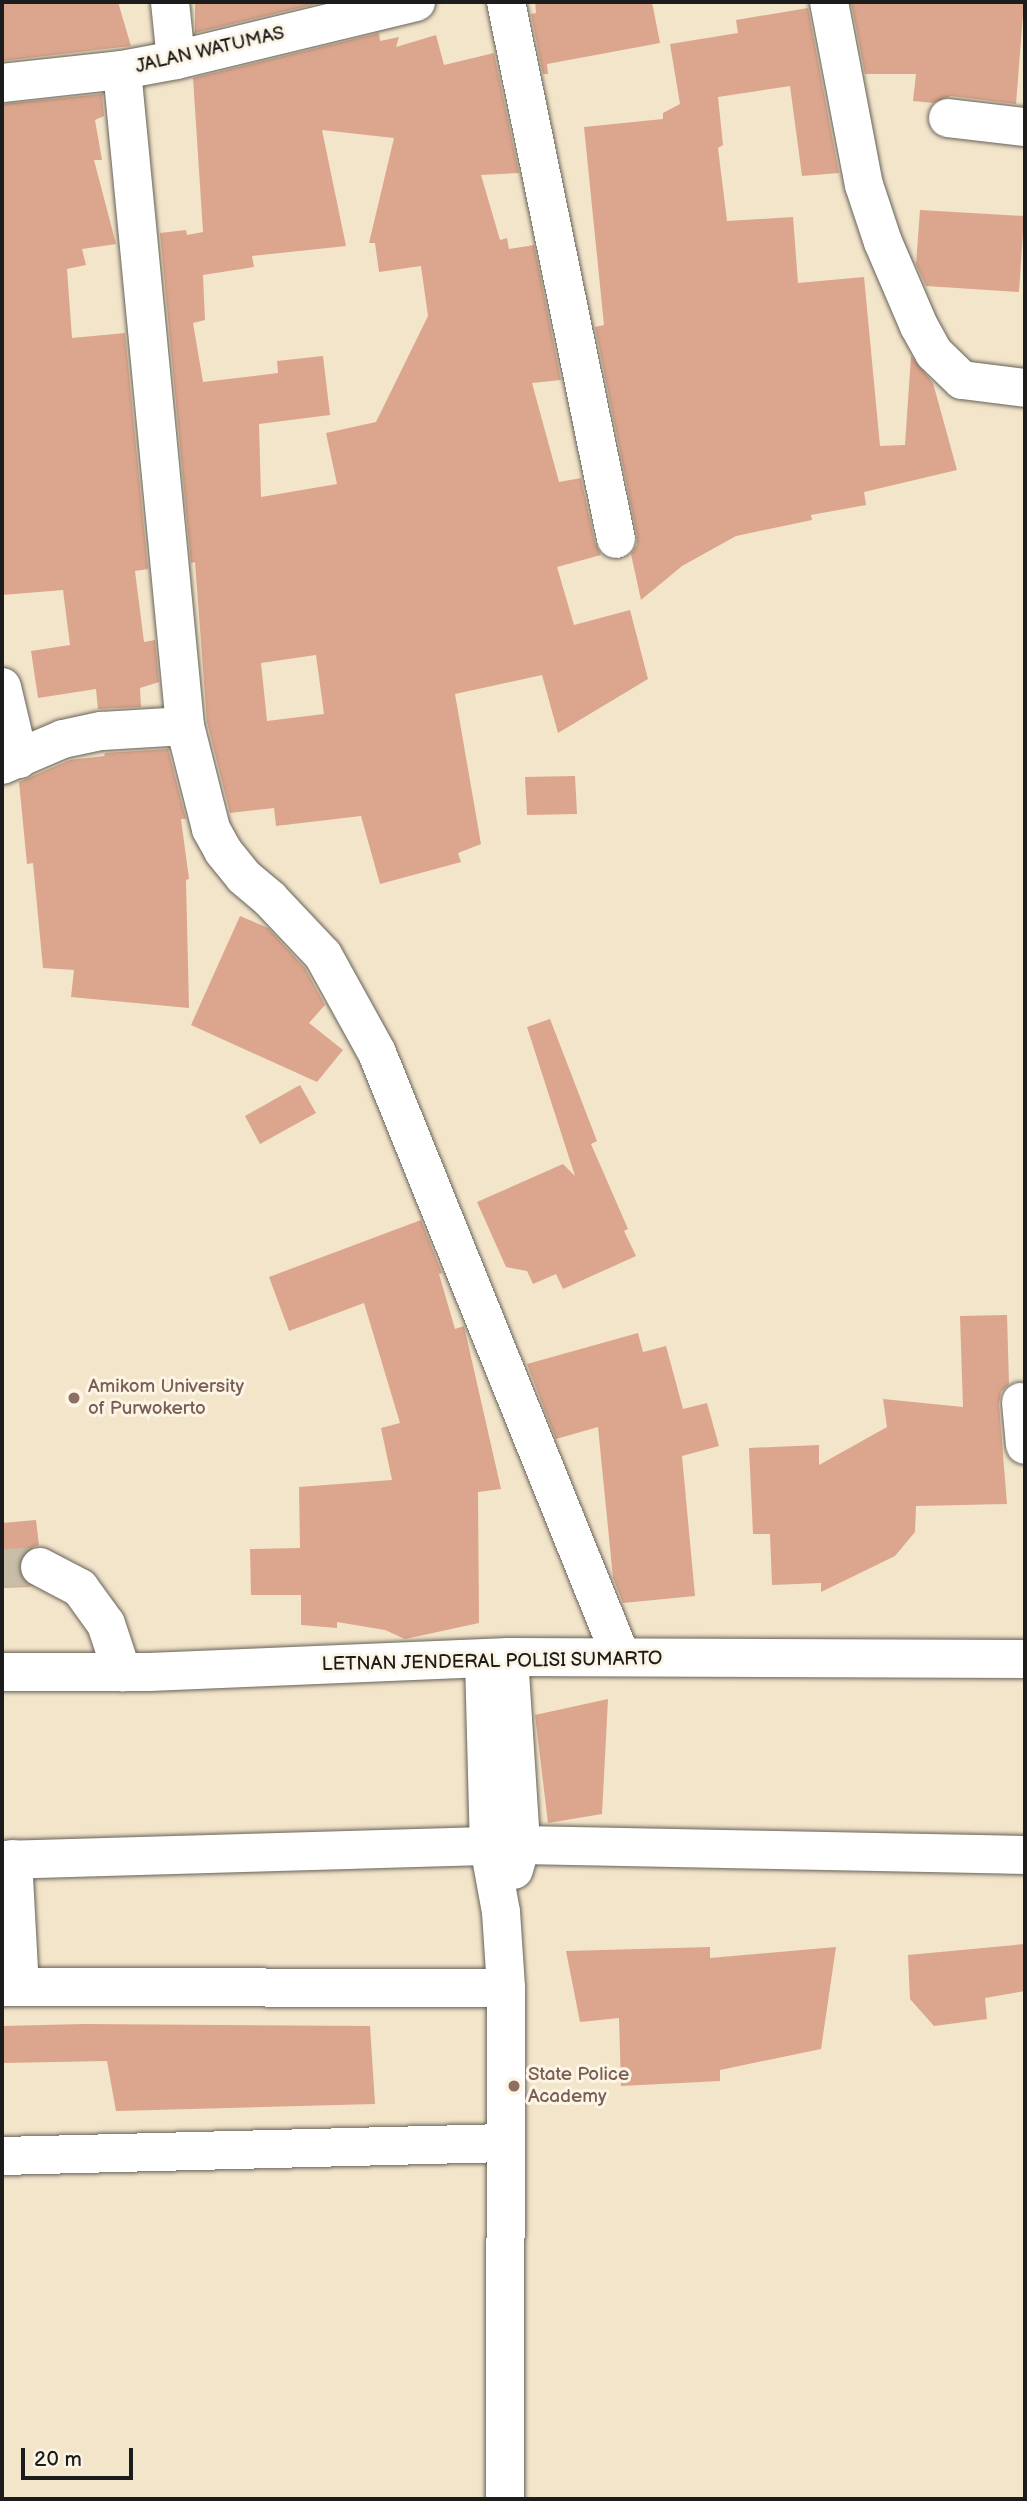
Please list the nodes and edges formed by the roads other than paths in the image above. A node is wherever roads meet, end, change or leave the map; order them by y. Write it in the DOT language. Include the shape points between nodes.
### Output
graph roads {
  1 [pos="170,2"];
  2 [pos="416,2"];
  3 [pos="506,2"];
  4 [pos="829,2"];
  5 [pos="176,60"];
  6 [pos="122,70"];
  7 [pos="2,83"];
  8 [pos="948,118"];
  9 [pos="1025,127"];
  10 [pos="1025,388"];
  11 [pos="616,539"];
  12 [pos="2,687"];
  13 [pos="185,726"];
  14 [pos="10,762"];
  15 [pos="1021,1402"];
  16 [pos="1025,1445"];
  17 [pos="40,1567"];
  18 [pos="621,1657"];
  19 [pos="496,1658"];
  20 [pos="1025,1659"];
  21 [pos="2,1672"];
  22 [pos="122,1672"];
  23 [pos="505,1845"];
  24 [pos="1025,1855"];
  25 [pos="7,1859"];
  26 [pos="10,1945"];
  27 [pos="11,1987"];
  28 [pos="506,1988"];
  29 [pos="505,2143"];
  30 [pos="2,2156"];
  31 [pos="505,2499"];
  1 -- 5 [label="street"];
  2 -- 5 [label="street, JALAN WATUMAS"];
  3 -- 11 [label="street"];
  4 -- 10 [label="street" via="864,185 919,326 934,353 962,380"];
  5 -- 6 [label="street, JALAN WATUMAS"];
  6 -- 7 [label="street, JALAN WATUMAS"];
  6 -- 13 [label="street"];
  8 -- 9 [label="street"];
  12 -- 14 [label="street"];
  13 -- 14 [label="street" via="102,731 63,739"];
  13 -- 18 [label="street" via="211,829 223,851 323,955 377,1053"];
  15 -- 16 [label="street"];
  17 -- 22 [label="street" via="80,1588 106,1624"];
  18 -- 19 [label="street, LETNAN JENDERAL POLISI SUMARTO"];
  18 -- 20 [label="street, LETNAN JENDERAL POLISI SUMARTO"];
  19 -- 22 [label="street, LETNAN JENDERAL POLISI SUMARTO"];
  19 -- 23 [label="street"];
  21 -- 22 [label="street, LETNAN JENDERAL POLISI SUMARTO"];
  23 -- 24 [label="street"];
  23 -- 25 [label="street"];
  23 -- 28 [label="street" via="501,1912"];
  25 -- 26 [label="street"];
  26 -- 27 [label="street"];
  27 -- 28 [label="street"];
  28 -- 29 [label="street"];
  29 -- 30 [label="street"];
  29 -- 31 [label="street"];
}
